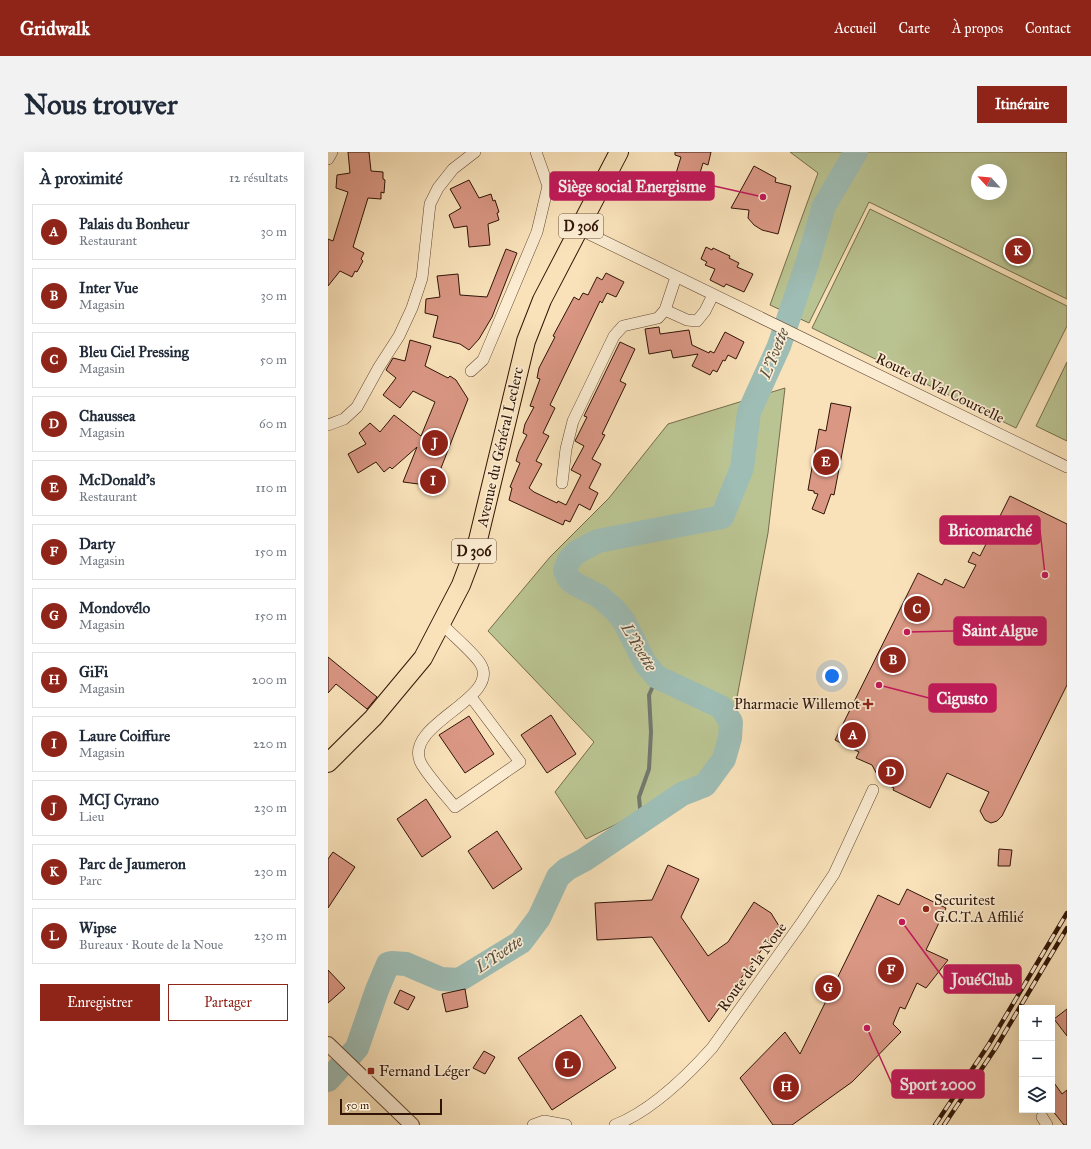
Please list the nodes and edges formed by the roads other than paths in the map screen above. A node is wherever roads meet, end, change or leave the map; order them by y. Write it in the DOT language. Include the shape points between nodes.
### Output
graph roads {
  1 [pos="332,152"];
  2 [pos="475,152"];
  3 [pos="536,152"];
  4 [pos="619,152"];
  5 [pos="328,159"];
  6 [pos="579,229"];
  7 [pos="676,277"];
  8 [pos="713,295"];
  9 [pos="665,310"];
  10 [pos="471,371"];
  11 [pos="328,425"];
  12 [pos="1067,467"];
  13 [pos="562,483"];
  14 [pos="442,624"];
  15 [pos="471,697"];
  16 [pos="328,763"];
  17 [pos="872,790"];
  18 [pos="328,1044"];
  19 [pos="412,1125"];
  20 [pos="533,1125"];
  21 [pos="566,1125"];
  22 [pos="615,1125"];
  1 -- 5 [label="street"];
  2 -- 11 [label="street" via="453,169 438,188 430,204 422,278 399,336 357,407 344,419"];
  3 -- 10 [label="street" via="548,186 537,232 483,360"];
  4 -- 6 [label="main road, Avenue du Général Leclerc / D 306"];
  6 -- 7 [label="street"];
  6 -- 14 [label="main road, Avenue du Général Leclerc / D 306" via="542,300 526,341 478,540 461,585"];
  7 -- 8 [label="street"];
  7 -- 9 [label="street"];
  8 -- 9 [label="street" via="706,311 697,321 687,320"];
  8 -- 12 [label="street, Route du Val Courcelle"];
  9 -- 13 [label="street" via="658,318 623,326 614,336 573,421 566,449"];
  14 -- 15 [label="street" via="481,664 483,674"];
  14 -- 16 [label="main road, Avenue du Général Leclerc / D 306" via="423,658 373,718"];
  15 -- 15 [label="street" via="432,727 423,738 419,751 420,761 455,807 520,762"];
  17 -- 22 [label="street, Route de la Noue" via="834,874 712,1048 673,1088 627,1120"];
  18 -- 19 [label="street"];
  20 -- 21 [label="street" via="544,1121"];
}
